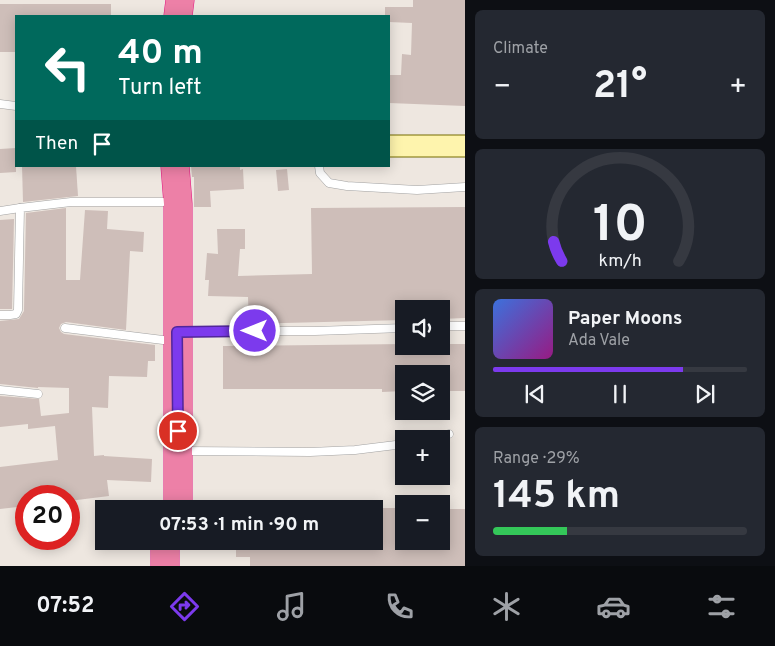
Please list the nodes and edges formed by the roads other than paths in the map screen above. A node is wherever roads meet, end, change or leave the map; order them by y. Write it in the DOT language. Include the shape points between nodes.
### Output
graph roads {
  1 [pos="166,0"];
  2 [pos="180,0"];
  3 [pos="165,15"];
  4 [pos="178,15"];
  5 [pos="0,104"];
  6 [pos="15,106"];
  7 [pos="390,146"];
  8 [pos="465,146"];
  9 [pos="161,167"];
  10 [pos="175,167"];
  11 [pos="319,167"];
  12 [pos="465,187"];
  13 [pos="162,202"];
  14 [pos="20,208"];
  15 [pos="0,211"];
  16 [pos="0,315"];
  17 [pos="450,326"];
  18 [pos="465,326"];
  19 [pos="65,328"];
  20 [pos="395,328"];
  21 [pos="170,336"];
  22 [pos="0,390"];
  23 [pos="38,394"];
  24 [pos="395,445"];
  25 [pos="178,451"];
  26 [pos="164,500"];
  27 [pos="178,500"];
  28 [pos="165,550"];
  29 [pos="179,550"];
  30 [pos="164,566"];
  31 [pos="178,566"];
  1 -- 3 [label="highway"];
  2 -- 4 [label="highway"];
  5 -- 6 [label="lane"];
  7 -- 8 [label="street"];
  9 -- 13 [label="highway"];
  10 -- 21 [label="highway" via="178,204"];
  11 -- 12 [label="lane" via="329,183 347,186 418,190"];
  13 -- 14 [label="lane" via="71,202"];
  13 -- 21 [label="highway"];
  14 -- 15 [label="lane"];
  14 -- 16 [label="lane" via="18,310 10,316"];
  17 -- 18 [label="lane"];
  19 -- 21 [label="lane"];
  20 -- 21 [label="lane"];
  21 -- 25 [label="highway"];
  21 -- 26 [label="highway"];
  22 -- 23 [label="lane"];
  24 -- 25 [label="lane" via="337,451"];
  25 -- 27 [label="highway"];
  28 -- 30 [label="highway"];
  29 -- 31 [label="highway"];
}
